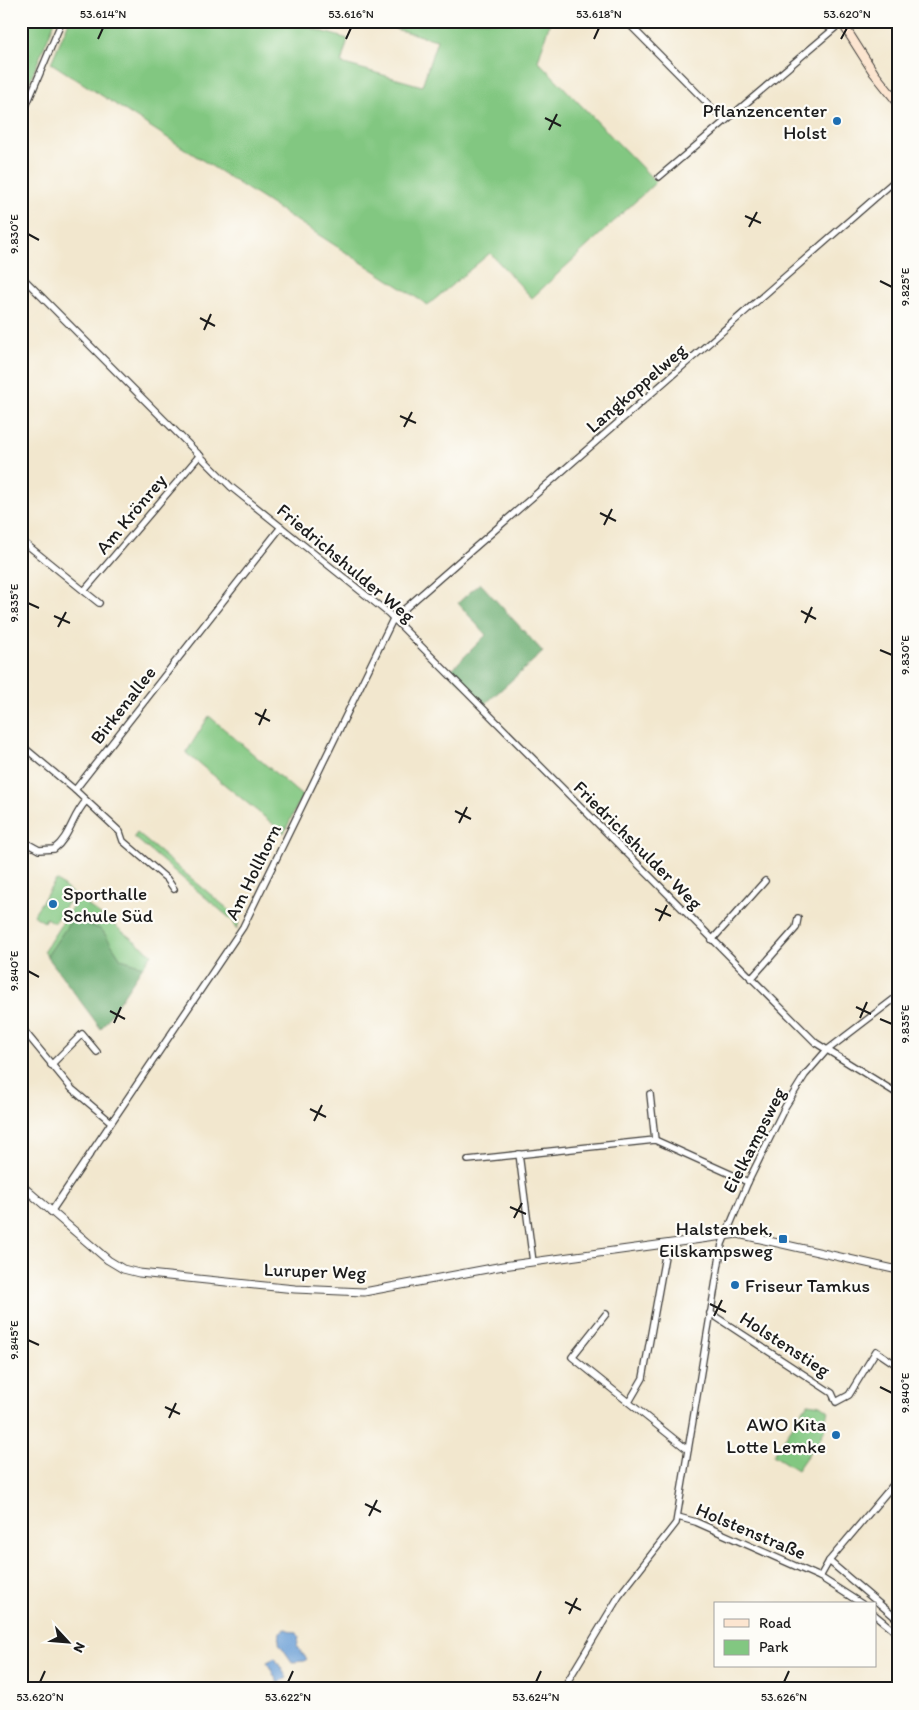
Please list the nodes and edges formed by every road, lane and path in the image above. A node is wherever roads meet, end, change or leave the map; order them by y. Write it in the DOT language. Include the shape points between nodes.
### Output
graph roads {
  1 [pos="62,21"];
  2 [pos="626,21"];
  3 [pos="841,22"];
  4 [pos="898,103"];
  5 [pos="21,118"];
  6 [pos="725,121"];
  7 [pos="659,177"];
  8 [pos="898,178"];
  9 [pos="21,276"];
  10 [pos="200,455"];
  11 [pos="281,527"];
  12 [pos="21,540"];
  13 [pos="84,591"];
  14 [pos="99,603"];
  15 [pos="393,619"];
  16 [pos="21,749"];
  17 [pos="75,790"];
  18 [pos="86,801"];
  19 [pos="21,840"];
  20 [pos="765,880"];
  21 [pos="174,889"];
  22 [pos="798,918"];
  23 [pos="712,940"];
  24 [pos="751,979"];
  25 [pos="898,996"];
  26 [pos="21,1027"];
  27 [pos="826,1051"];
  28 [pos="97,1052"];
  29 [pos="51,1065"];
  30 [pos="650,1094"];
  31 [pos="898,1094"];
  32 [pos="111,1122"];
  33 [pos="655,1140"];
  34 [pos="519,1154"];
  35 [pos="468,1160"];
  36 [pos="748,1182"];
  37 [pos="21,1185"];
  38 [pos="51,1212"];
  39 [pos="725,1234"];
  40 [pos="667,1245"];
  41 [pos="533,1262"];
  42 [pos="898,1270"];
  43 [pos="710,1313"];
  44 [pos="606,1314"];
  45 [pos="898,1366"];
  46 [pos="629,1402"];
  47 [pos="688,1450"];
  48 [pos="898,1479"];
  49 [pos="678,1517"];
  50 [pos="829,1561"];
  51 [pos="820,1577"];
  52 [pos="859,1602"];
  53 [pos="876,1616"];
  54 [pos="896,1618"];
  55 [pos="898,1634"];
  56 [pos="563,1689"];
  1 -- 5 [label="street"];
  2 -- 6 [label="street"];
  3 -- 4 [label="main road"];
  3 -- 6 [label="street"];
  6 -- 7 [label="street"];
  8 -- 15 [label="street, Langkoppelweg"];
  9 -- 10 [label="street, Friedrichshulder Weg"];
  10 -- 11 [label="street, Friedrichshulder Weg" via="232,487"];
  10 -- 13 [label="street, Am Krönrey"];
  11 -- 15 [label="street, Friedrichshulder Weg"];
  11 -- 17 [label="street, Birkenallee"];
  12 -- 13 [label="street"];
  13 -- 14 [label="street"];
  15 -- 23 [label="street, Friedrichshulder Weg"];
  15 -- 32 [label="street, Am Hollhorn" via="243,927"];
  16 -- 17 [label="street" via="26,749"];
  17 -- 18 [label="street"];
  18 -- 19 [label="street" via="76,813 65,838 54,849 38,850"];
  18 -- 21 [label="street"];
  20 -- 23 [label="street"];
  22 -- 24 [label="street" via="796,928"];
  23 -- 24 [label="street, Friedrichshulder Weg"];
  24 -- 27 [label="street, Friedrichshulder Weg"];
  25 -- 27 [label="street, Eielkampsweg"];
  26 -- 29 [label="street"];
  27 -- 31 [label="street, Friedrichshulder Weg"];
  27 -- 36 [label="street, Eielkampsweg" via="805,1075"];
  28 -- 29 [label="street" via="82,1034"];
  29 -- 32 [label="street" via="72,1090"];
  30 -- 33 [label="street"];
  32 -- 38 [label="street, Am Hollhorn"];
  33 -- 34 [label="street"];
  33 -- 36 [label="street"];
  34 -- 35 [label="street"];
  34 -- 41 [label="street"];
  36 -- 39 [label="street, Eielkampsweg"];
  37 -- 38 [label="street, Luruper Weg"];
  38 -- 41 [label="street, Luruper Weg" via="123,1269 223,1282 364,1292"];
  39 -- 40 [label="street, Luruper Weg"];
  39 -- 42 [label="street, Luruper Weg" via="751,1236"];
  39 -- 43 [label="street, Eielkampsweg"];
  40 -- 41 [label="street, Luruper Weg"];
  40 -- 46 [label="street" via="643,1378"];
  43 -- 45 [label="street, Holstenstieg" via="832,1393 836,1402 849,1395 876,1351"];
  43 -- 47 [label="street, Eielkampsweg"];
  44 -- 46 [label="street" via="572,1357"];
  46 -- 47 [label="street"];
  47 -- 49 [label="street, Eielkampsweg"];
  48 -- 50 [label="street, Holstenstraße"];
  49 -- 51 [label="street, Holstenstraße"];
  49 -- 56 [label="street, Holstenstraße" via="673,1528 619,1596"];
  50 -- 51 [label="street, Holstenstraße"];
  50 -- 54 [label="street, Holstenstraße"];
  51 -- 52 [label="street"];
  53 -- 55 [label="street"];
}
